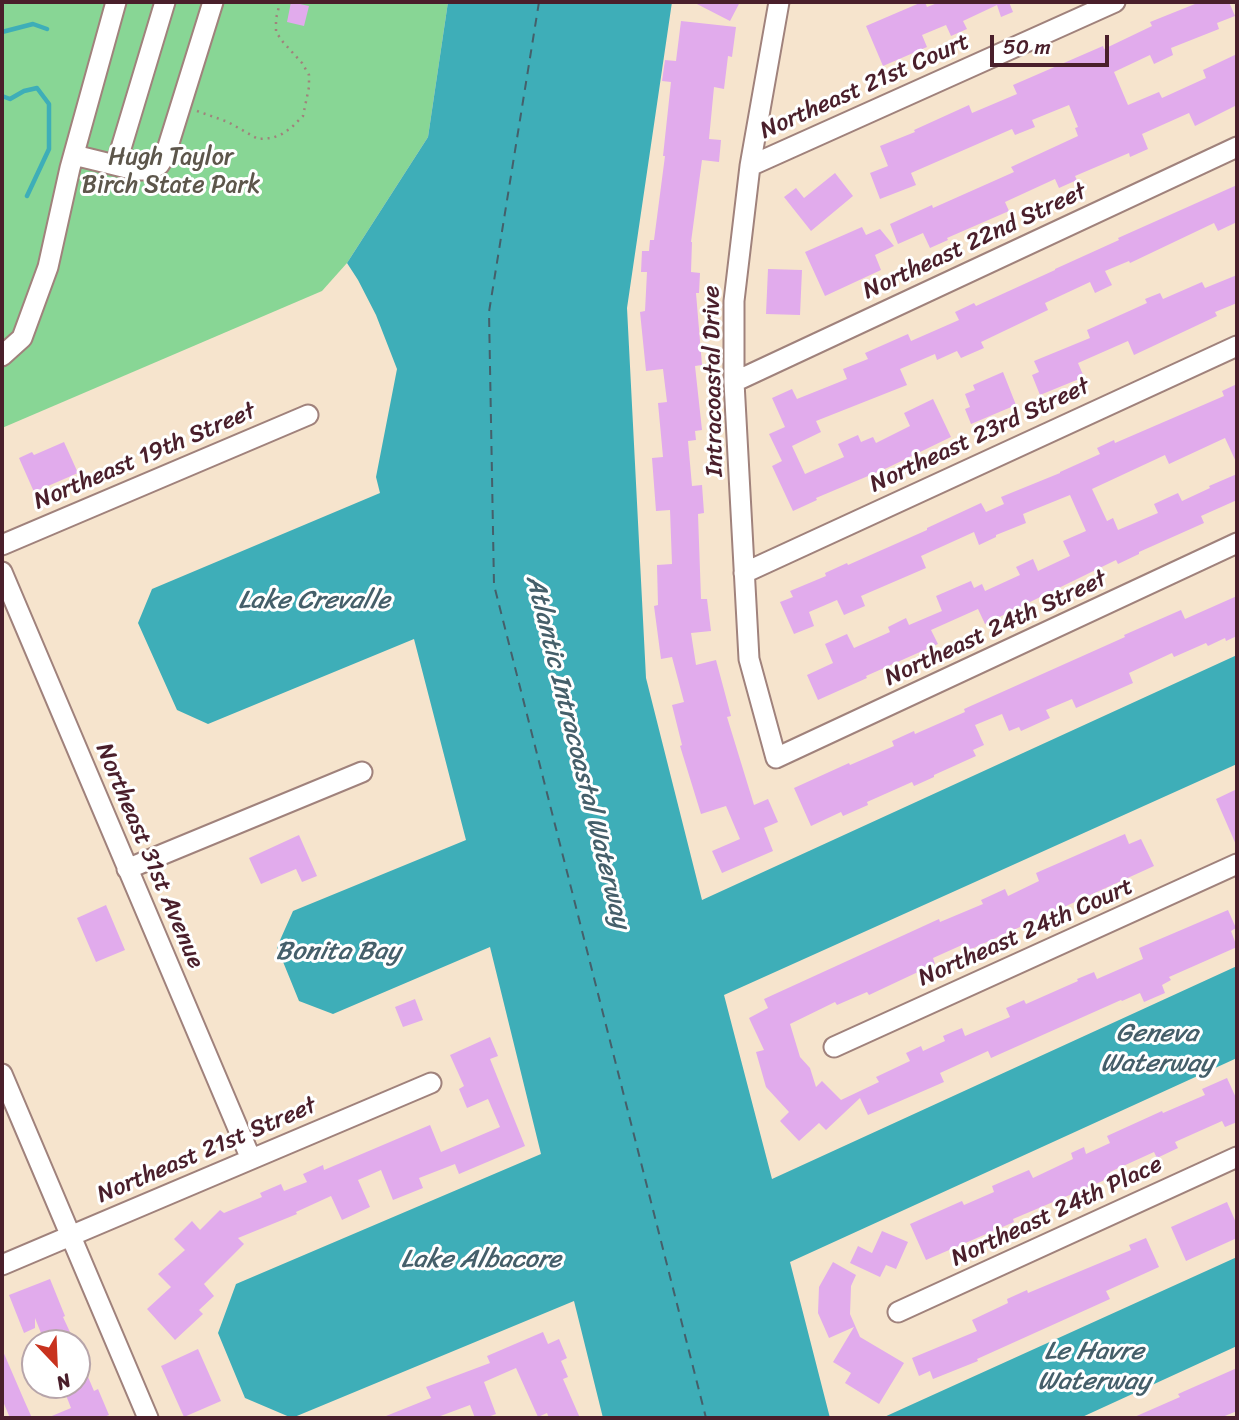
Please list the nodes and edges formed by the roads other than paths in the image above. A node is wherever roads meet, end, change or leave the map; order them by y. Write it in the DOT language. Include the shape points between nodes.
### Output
graph roads {
  1 [pos="116,2"];
  2 [pos="165,2"];
  3 [pos="213,2"];
  4 [pos="779,2"];
  5 [pos="1115,2"];
  6 [pos="1237,147"];
  7 [pos="74,155"];
  8 [pos="117,165"];
  9 [pos="750,166"];
  10 [pos="1237,346"];
  11 [pos="2,356"];
  12 [pos="734,382"];
  13 [pos="308,415"];
  14 [pos="1237,543"];
  15 [pos="2,545"];
  16 [pos="2,572"];
  17 [pos="744,572"];
  18 [pos="776,758"];
  19 [pos="362,772"];
  20 [pos="1237,864"];
  21 [pos="127,869"];
  22 [pos="834,1046"];
  23 [pos="2,1074"];
  24 [pos="431,1083"];
  25 [pos="1237,1157"];
  26 [pos="251,1159"];
  27 [pos="70,1236"];
  28 [pos="2,1265"];
  29 [pos="898,1312"];
  30 [pos="148,1418"];
  1 -- 7 [label="street"];
  2 -- 8 [label="street"];
  3 -- 8 [label="street" via="165,156 159,166 149,170"];
  4 -- 9 [label="street, Intracoastal Drive"];
  5 -- 9 [label="street, Northeast 21st Court"];
  6 -- 12 [label="street, Northeast 22nd Street"];
  7 -- 8 [label="street"];
  7 -- 11 [label="street" via="48,267 22,338"];
  9 -- 12 [label="street, Intracoastal Drive" via="734,302"];
  10 -- 17 [label="street, Northeast 23rd Street"];
  12 -- 17 [label="street, Intracoastal Drive"];
  13 -- 15 [label="street, Northeast 19th Street"];
  14 -- 18 [label="street, Northeast 24th Street"];
  16 -- 21 [label="street, Northeast 31st Avenue"];
  17 -- 18 [label="street, Intracoastal Drive" via="750,659"];
  19 -- 21 [label="street"];
  20 -- 22 [label="street, Northeast 24th Court"];
  21 -- 26 [label="street, Northeast 31st Avenue"];
  23 -- 27 [label="street"];
  24 -- 26 [label="street, Northeast 21st Street"];
  25 -- 29 [label="street, Northeast 24th Place"];
  26 -- 27 [label="street, Northeast 21st Street"];
  27 -- 28 [label="street, Northeast 21st Street"];
  27 -- 30 [label="street"];
}
